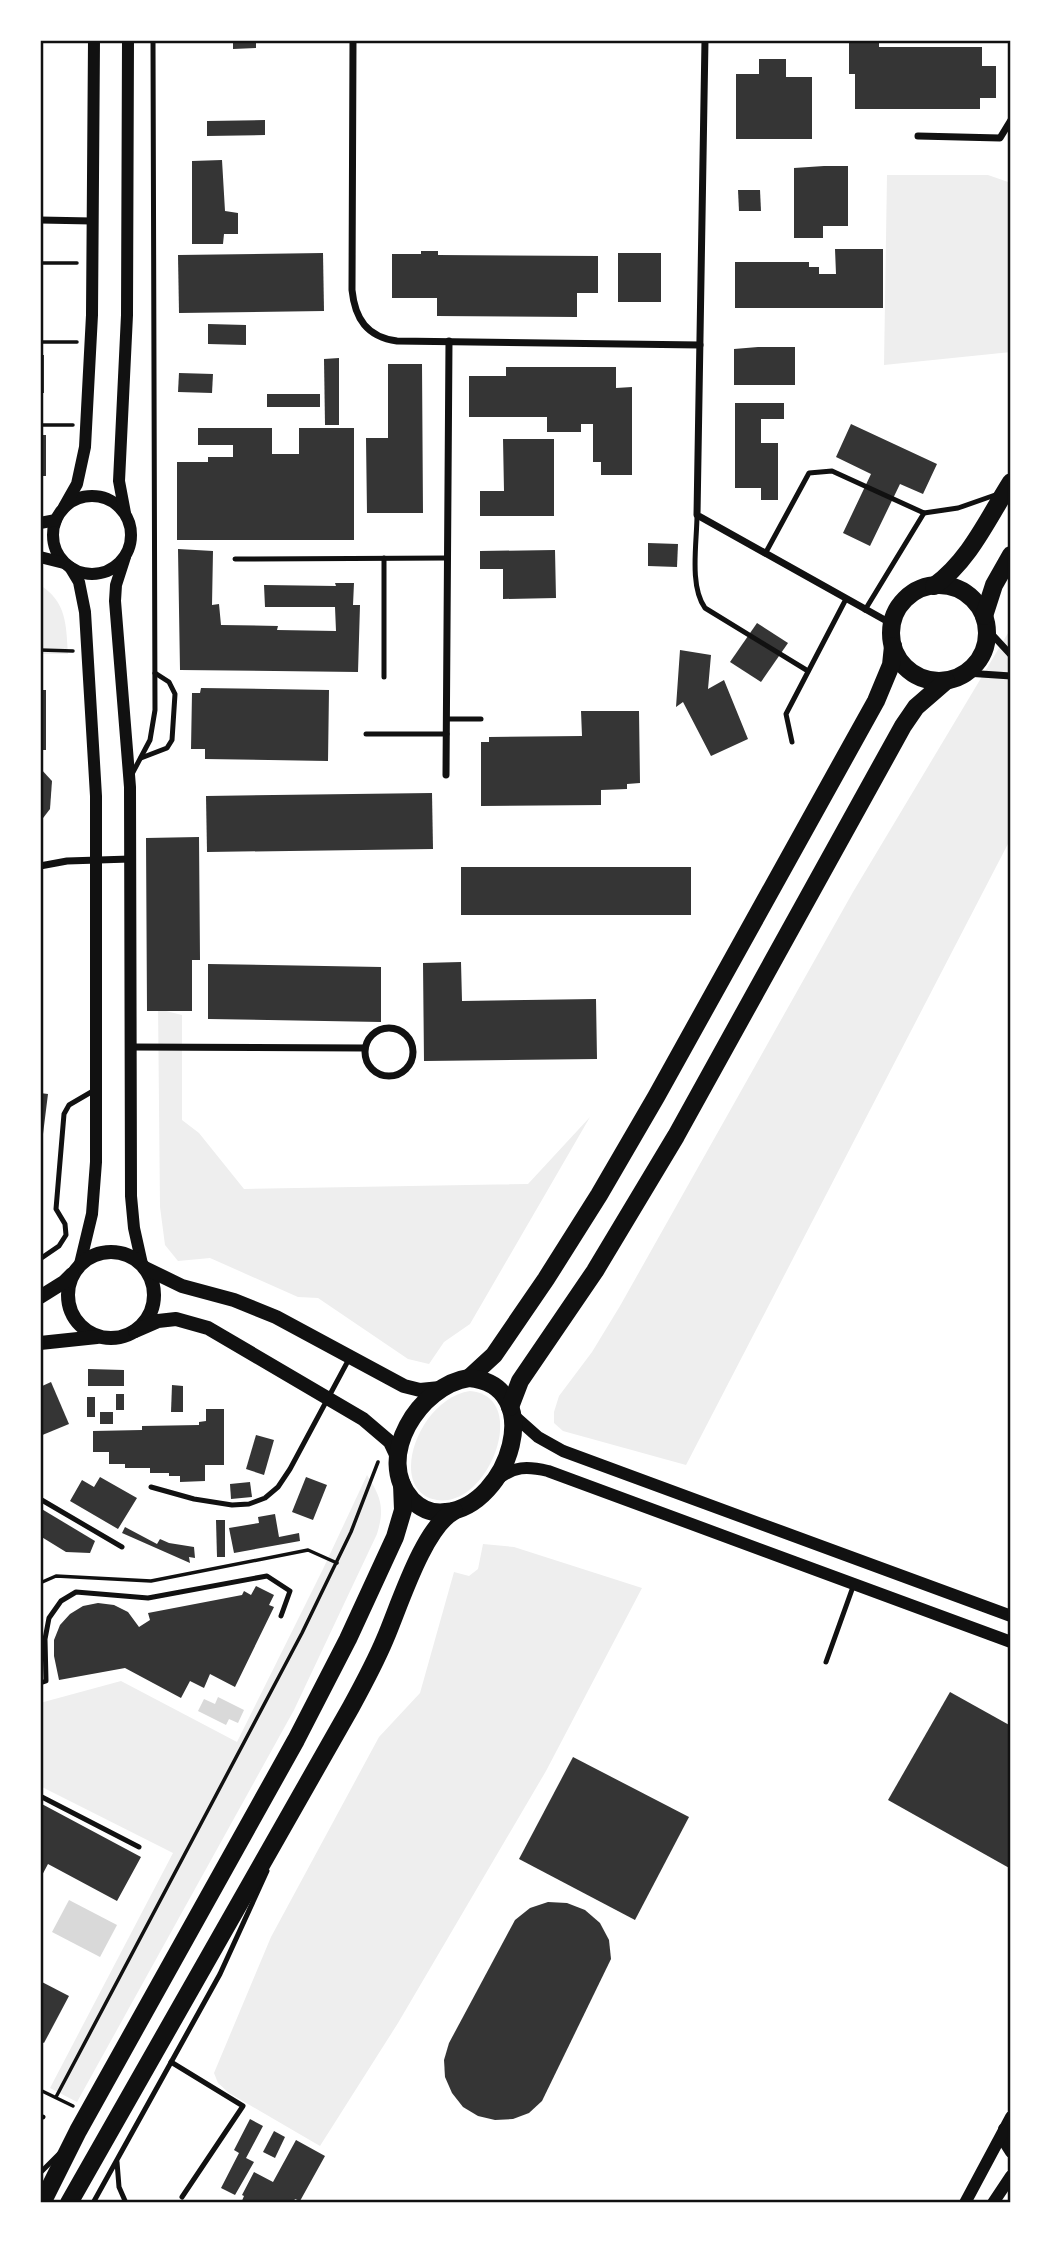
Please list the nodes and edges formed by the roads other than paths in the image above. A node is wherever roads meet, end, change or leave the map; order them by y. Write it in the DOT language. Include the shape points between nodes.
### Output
graph roads {
  1 [pos="94,40"];
  2 [pos="128,40"];
  3 [pos="153,40"];
  4 [pos="353,40"];
  5 [pos="705,40"];
  6 [pos="1011,120"];
  7 [pos="918,136"];
  8 [pos="40,220"];
  9 [pos="92,221"];
  10 [pos="449,341"];
  11 [pos="700,345"];
  12 [pos="1008,487"];
  13 [pos="64,507"];
  14 [pos="125,513"];
  15 [pos="924,513"];
  16 [pos="697,516"];
  17 [pos="56,520"];
  18 [pos="40,523"];
  19 [pos="765,554"];
  20 [pos="1011,555"];
  21 [pos="40,557"];
  22 [pos="125,557"];
  23 [pos="384,558"];
  24 [pos="447,558"];
  25 [pos="235,559"];
  26 [pos="67,565"];
  27 [pos="934,586"];
  28 [pos="846,599"];
  29 [pos="865,610"];
  30 [pos="986,622"];
  31 [pos="892,624"];
  32 [pos="893,646"];
  33 [pos="1011,655"];
  34 [pos="808,671"];
  35 [pos="155,673"];
  36 [pos="966,673"];
  37 [pos="1011,676"];
  38 [pos="384,677"];
  39 [pos="946,681"];
  40 [pos="447,719"];
  41 [pos="481,719"];
  42 [pos="366,734"];
  43 [pos="447,734"];
  44 [pos="792,742"];
  45 [pos="141,758"];
  46 [pos="446,775"];
  47 [pos="130,780"];
  48 [pos="130,859"];
  49 [pos="96,860"];
  50 [pos="40,866"];
  51 [pos="130,1047"];
  52 [pos="365,1048"];
  53 [pos="96,1090"];
  54 [pos="40,1259"];
  55 [pos="143,1266"];
  56 [pos="77,1267"];
  57 [pos="40,1297"];
  58 [pos="135,1331"];
  59 [pos="102,1337"];
  60 [pos="40,1342"];
  61 [pos="350,1357"];
  62 [pos="469,1378"];
  63 [pos="440,1388"];
  64 [pos="329,1399"];
  65 [pos="510,1410"];
  66 [pos="399,1461"];
  67 [pos="494,1482"];
  68 [pos="402,1484"];
  69 [pos="151,1487"];
  70 [pos="40,1499"];
  71 [pos="454,1511"];
  72 [pos="122,1547"];
  73 [pos="854,1584"];
  74 [pos="281,1616"];
  75 [pos="1011,1616"];
  76 [pos="1011,1642"];
  77 [pos="826,1662"];
  78 [pos="40,1683"];
  79 [pos="40,1796"];
  80 [pos="284,1825"];
  81 [pos="139,1847"];
  82 [pos="171,2062"];
  83 [pos="1009,2120"];
  84 [pos="75,2137"];
  85 [pos="1011,2152"];
  86 [pos="116,2161"];
  87 [pos="40,2173"];
  88 [pos="1011,2176"];
  89 [pos="182,2197"];
  90 [pos="42,2203"];
  91 [pos="69,2203"];
  92 [pos="93,2203"];
  93 [pos="126,2203"];
  94 [pos="965,2203"];
  95 [pos="993,2203"];
  1 -- 9 [label="street"];
  2 -- 14 [label="street" via="127,315 120,481"];
  3 -- 35 [label="lane"];
  4 -- 10 [label="street" via="354,304 362,325 377,336 397,341"];
  5 -- 11 [label="street"];
  6 -- 7 [label="street" via="1000,138"];
  8 -- 9 [label="street"];
  9 -- 13 [label="street" via="87,425 80,477"];
  10 -- 11 [label="street"];
  10 -- 24 [label="street"];
  11 -- 16 [label="street"];
  12 -- 15 [label="lane" via="958,508"];
  12 -- 27 [label="highway" via="957,567"];
  13 -- 14 [label="street" via="92,496 114,502"];
  13 -- 17 [label="street"];
  14 -- 22 [label="street" via="132,535"];
  15 -- 19 [label="lane" via="832,471 809,473"];
  15 -- 29 [label="lane"];
  16 -- 19 [label="street"];
  16 -- 34 [label="lane" via="699,601"];
  17 -- 18 [label="street"];
  17 -- 26 [label="street" via="54,543"];
  19 -- 28 [label="street"];
  20 -- 30 [label="highway" via="994,585"];
  21 -- 26 [label="street"];
  22 -- 26 [label="street" via="100,573 84,573"];
  22 -- 47 [label="street" via="115,601"];
  23 -- 24 [label="lane"];
  23 -- 25 [label="lane"];
  23 -- 38 [label="lane"];
  24 -- 40 [label="street"];
  26 -- 49 [label="street" via="83,595"];
  27 -- 30 [label="highway" via="942,584 971,596"];
  27 -- 31 [label="highway" via="911,593"];
  28 -- 29 [label="street"];
  28 -- 34 [label="lane"];
  29 -- 31 [label="street"];
  30 -- 33 [label="street"];
  30 -- 36 [label="highway" via="988,639 983,654"];
  31 -- 32 [label="highway"];
  32 -- 39 [label="highway" via="903,665 915,675"];
  32 -- 62 [label="highway" via="891,665 876,701 631,1142 494,1355"];
  34 -- 44 [label="lane" via="786,714"];
  35 -- 45 [label="lane" via="154,727"];
  35 -- 45 [label="lane" via="169,682 175,694 172,740 167,748"];
  36 -- 37 [label="street"];
  36 -- 39 [label="highway"];
  39 -- 65 [label="highway" via="916,706 903,726 669,1148 595,1271 520,1381"];
  40 -- 41 [label="lane"];
  40 -- 43 [label="street"];
  42 -- 43 [label="lane"];
  43 -- 46 [label="street"];
  45 -- 47 [label="lane"];
  47 -- 48 [label="street"];
  48 -- 49 [label="street"];
  48 -- 51 [label="street"];
  49 -- 50 [label="street"];
  49 -- 53 [label="street"];
  51 -- 52 [label="street"];
  51 -- 55 [label="street" via="131,1196"];
  52 -- 52 [label="street" via="372,1069 386,1076 407,1069 413,1055 410,1039 388,1028 373,1034"];
  53 -- 54 [label="lane" via="69,1105 64,1114 56,1209 65,1224 65,1235 59,1247"];
  53 -- 56 [label="street" via="92,1214"];
  55 -- 56 [label="main road" via="128,1255 111,1251 94,1255"];
  55 -- 58 [label="main road" via="154,1286 154,1303"];
  55 -- 61 [label="main road" via="182,1286 262,1310"];
  56 -- 57 [label="main road"];
  56 -- 59 [label="main road" via="68,1294 71,1311 80,1325"];
  58 -- 59 [label="main road"];
  58 -- 64 [label="main road" via="167,1320 197,1324"];
  59 -- 60 [label="main road"];
  61 -- 63 [label="main road" via="404,1387"];
  61 -- 64 [label="lane"];
  62 -- 63 [label="highway"];
  62 -- 65 [label="highway" via="490,1382"];
  63 -- 66 [label="highway" via="410,1421"];
  64 -- 66 [label="main road" via="385,1437"];
  64 -- 69 [label="lane" via="290,1469 265,1498 249,1504 223,1504"];
  65 -- 67 [label="highway" via="512,1444"];
  65 -- 75 [label="street" via="538,1437 564,1451"];
  66 -- 68 [label="highway"];
  67 -- 71 [label="highway" via="475,1501"];
  67 -- 73 [label="street" via="518,1467 548,1471"];
  68 -- 71 [label="highway" via="422,1508"];
  68 -- 84 [label="highway" via="403,1510 395,1537 348,1639"];
  70 -- 72 [label="lane"];
  71 -- 80 [label="highway" via="428,1540 369,1674"];
  73 -- 76 [label="street"];
  73 -- 77 [label="lane"];
  74 -- 78 [label="lane" via="290,1591 267,1576 159,1597 76,1592 61,1601 49,1618 47,1681"];
  79 -- 81 [label="lane"];
  80 -- 82 [label="lane" via="239,1936"];
  80 -- 91 [label="highway"];
  82 -- 86 [label="lane"];
  82 -- 89 [label="lane" via="243,2106"];
  83 -- 85 [label="street" via="1004,2141"];
  83 -- 94 [label="street"];
  84 -- 87 [label="lane"];
  84 -- 90 [label="highway"];
  86 -- 92 [label="lane"];
  86 -- 93 [label="lane"];
  88 -- 95 [label="street"];
}
